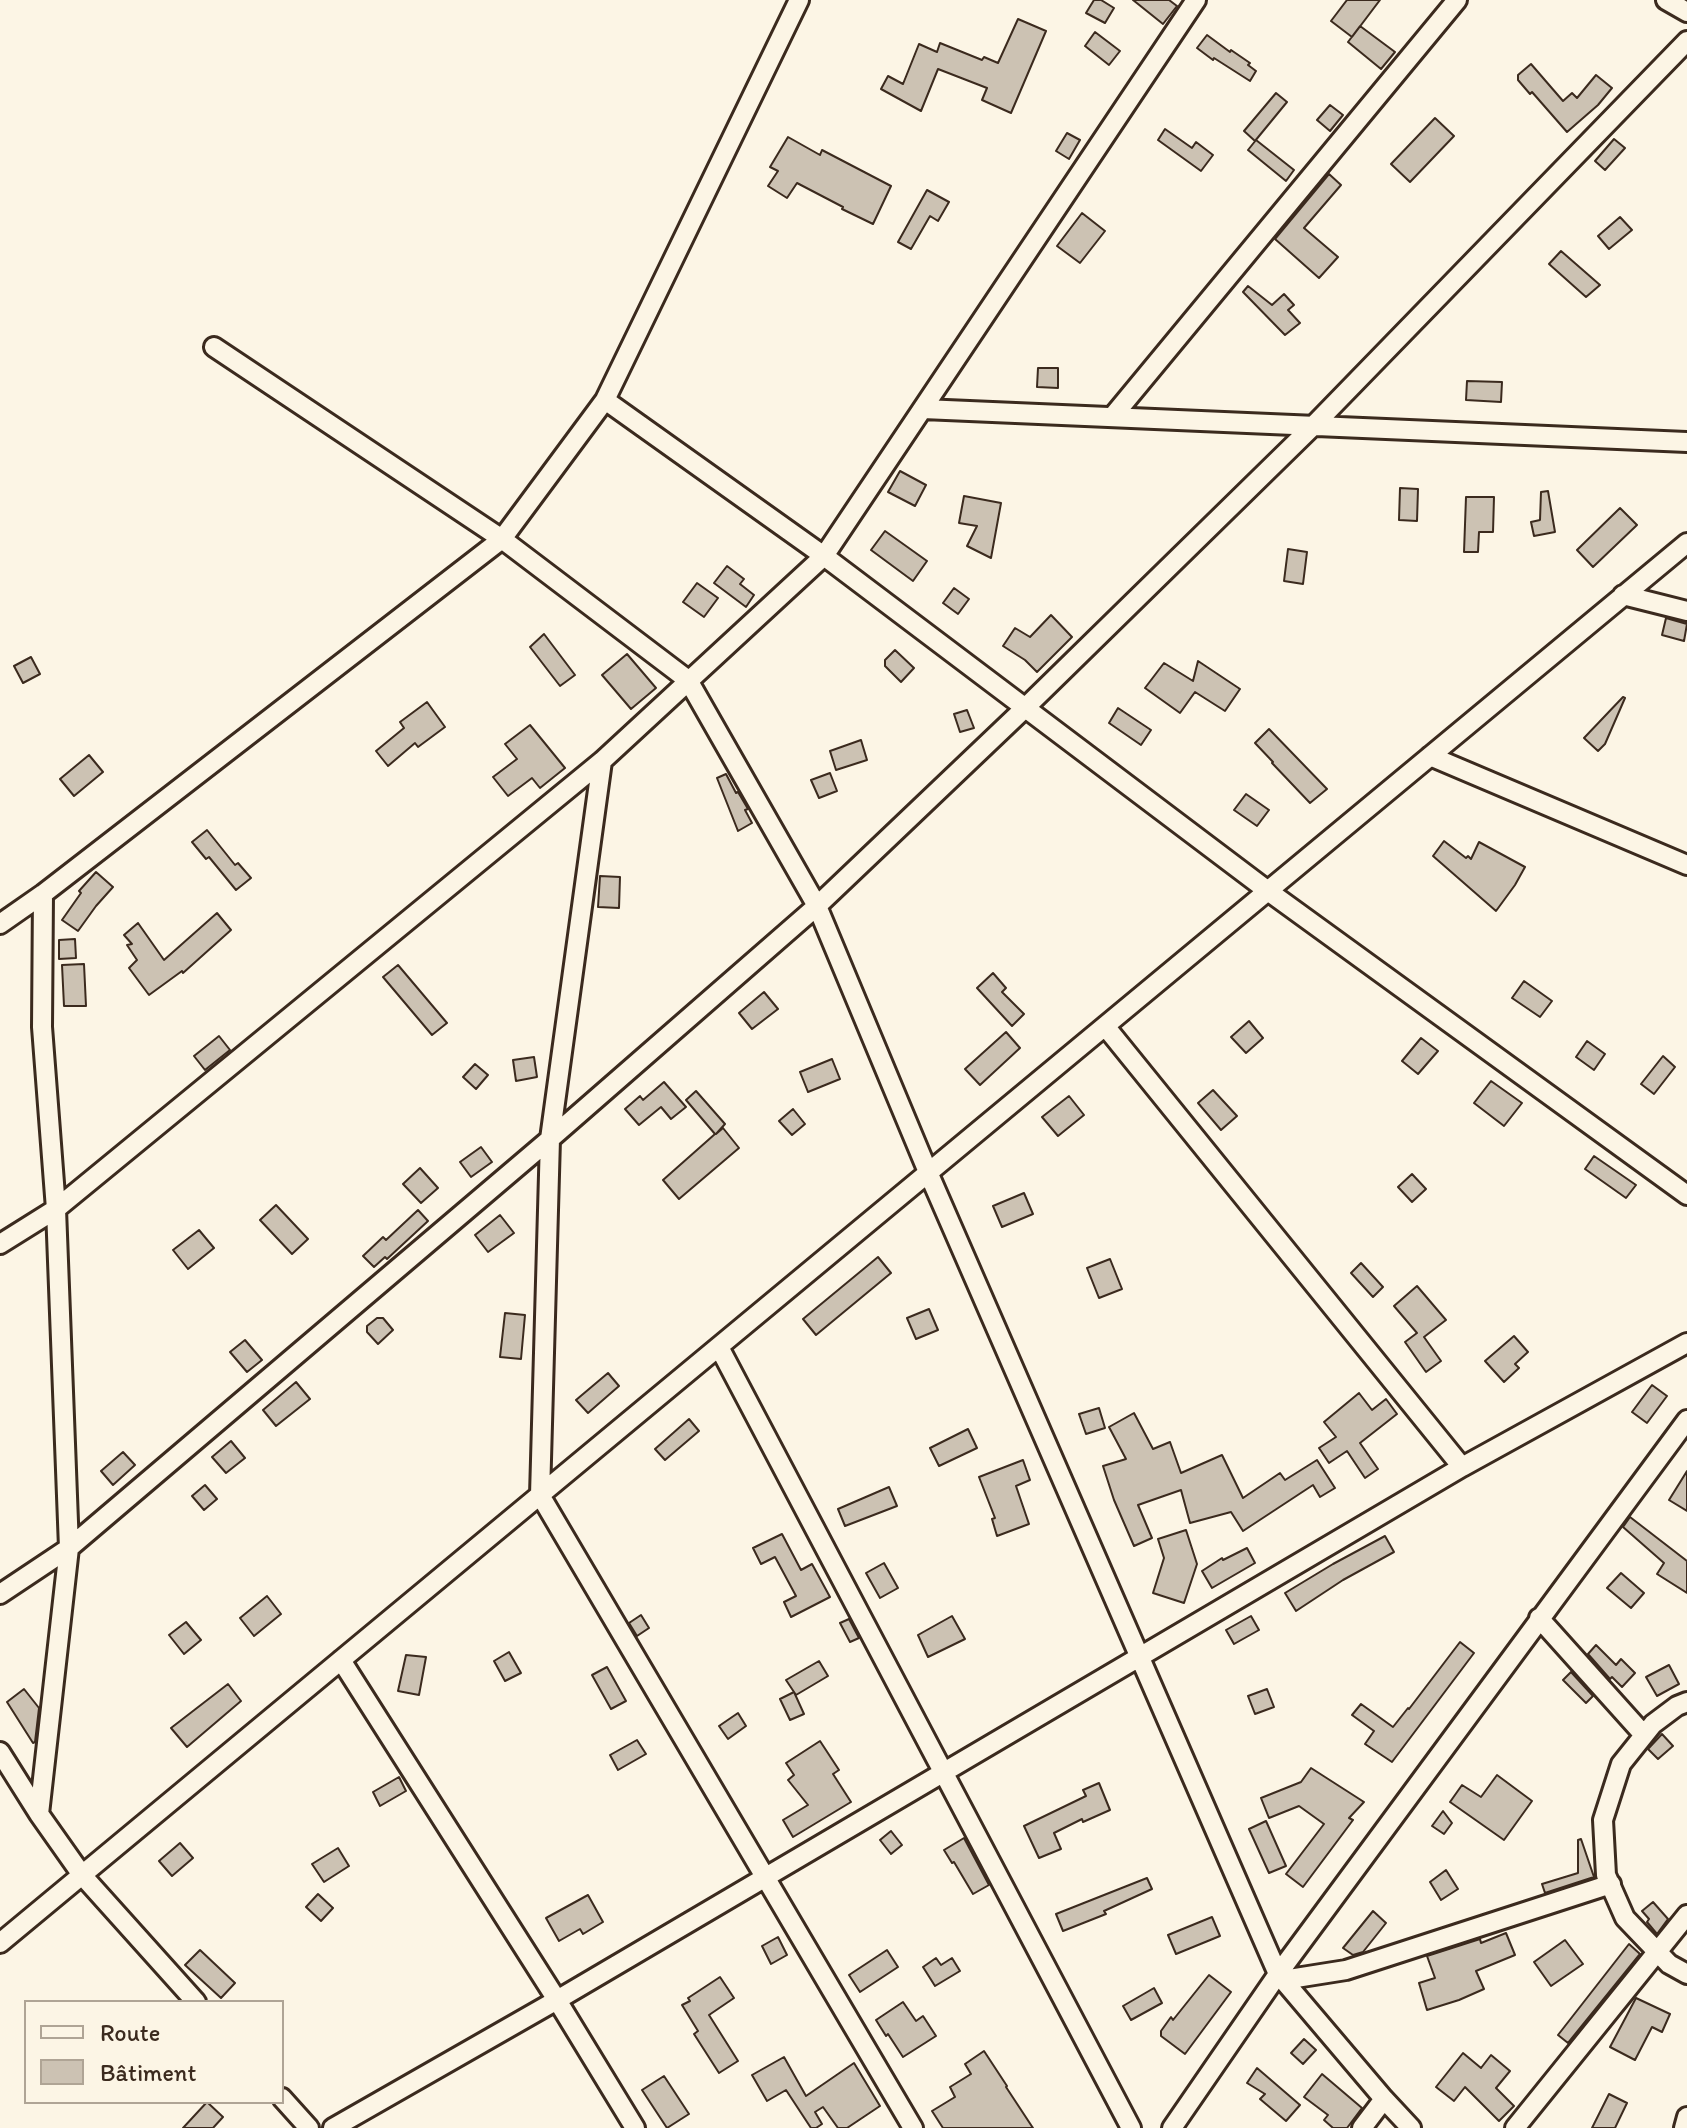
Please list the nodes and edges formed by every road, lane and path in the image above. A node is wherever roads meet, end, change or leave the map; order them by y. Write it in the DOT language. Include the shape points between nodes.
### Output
graph roads {
  1 [pos="799,0"];
  2 [pos="1196,0"];
  3 [pos="1457,0"];
  4 [pos="1666,0"];
  5 [pos="1687,12"];
  6 [pos="1687,41"];
  7 [pos="214,347"];
  8 [pos="605,400"];
  9 [pos="923,409"];
  10 [pos="1113,416"];
  11 [pos="1314,425"];
  12 [pos="1687,442"];
  13 [pos="502,539"];
  14 [pos="1687,543"];
  15 [pos="824,556"];
  16 [pos="1623,595"];
  17 [pos="1687,611"];
  18 [pos="688,680"];
  19 [pos="1026,707"];
  20 [pos="1430,756"];
  21 [pos="602,761"];
  22 [pos="1687,865"];
  23 [pos="1268,891"];
  24 [pos="43,894"];
  25 [pos="817,906"];
  26 [pos="0,924"];
  27 [pos="1105,1026"];
  28 [pos="550,1139"];
  29 [pos="928,1172"];
  30 [pos="1687,1195"];
  31 [pos="56,1209"];
  32 [pos="0,1244"];
  33 [pos="1687,1343"];
  34 [pos="719,1347"];
  35 [pos="1687,1420"];
  36 [pos="1462,1467"];
  37 [pos="540,1495"];
  38 [pos="69,1548"];
  39 [pos="0,1594"];
  40 [pos="1539,1618"];
  41 [pos="1138,1657"];
  42 [pos="341,1660"];
  43 [pos="1687,1702"];
  44 [pos="1644,1735"];
  45 [pos="0,1752"];
  46 [pos="942,1772"];
  47 [pos="39,1814"];
  48 [pos="82,1875"];
  49 [pos="765,1877"];
  50 [pos="1611,1884"];
  51 [pos="1687,1915"];
  52 [pos="0,1943"];
  53 [pos="1657,1951"];
  54 [pos="1687,1974"];
  55 [pos="1280,1977"];
  56 [pos="194,2000"];
  57 [pos="557,2000"];
  58 [pos="1384,2099"];
  59 [pos="284,2100"];
  60 [pos="1687,2117"];
  61 [pos="309,2128"];
  62 [pos="333,2128"];
  63 [pos="635,2128"];
  64 [pos="913,2128"];
  65 [pos="1131,2128"];
  66 [pos="1172,2128"];
  67 [pos="1362,2128"];
  68 [pos="1411,2128"];
  69 [pos="1515,2128"];
  70 [pos="1684,2128"];
  1 -- 8 [label="street"];
  2 -- 9 [label="street"];
  3 -- 10 [label="street"];
  4 -- 5 [label="street"];
  6 -- 11 [label="street"];
  7 -- 13 [label="street"];
  8 -- 13 [label="street"];
  8 -- 15 [label="street"];
  9 -- 10 [label="street"];
  9 -- 15 [label="street"];
  10 -- 11 [label="street"];
  11 -- 12 [label="street"];
  11 -- 19 [label="street"];
  13 -- 18 [label="street"];
  13 -- 24 [label="street"];
  14 -- 16 [label="street"];
  15 -- 18 [label="street"];
  15 -- 19 [label="street"];
  16 -- 17 [label="street"];
  16 -- 20 [label="street"];
  18 -- 21 [label="street"];
  18 -- 25 [label="street"];
  19 -- 23 [label="street"];
  19 -- 25 [label="street"];
  20 -- 22 [label="street"];
  20 -- 23 [label="street"];
  21 -- 28 [label="street"];
  21 -- 31 [label="street"];
  23 -- 27 [label="street"];
  23 -- 30 [label="street"];
  24 -- 26 [label="street"];
  24 -- 31 [label="street" via="42,1027"];
  25 -- 28 [label="street"];
  25 -- 29 [label="street"];
  27 -- 29 [label="street"];
  27 -- 36 [label="street"];
  28 -- 37 [label="street"];
  28 -- 38 [label="street"];
  29 -- 34 [label="street"];
  29 -- 41 [label="street"];
  31 -- 32 [label="street"];
  31 -- 38 [label="street"];
  33 -- 36 [label="street"];
  34 -- 37 [label="street"];
  34 -- 46 [label="street"];
  35 -- 40 [label="street"];
  36 -- 41 [label="street"];
  37 -- 42 [label="street"];
  37 -- 49 [label="street"];
  38 -- 39 [label="street"];
  38 -- 47 [label="street"];
  40 -- 44 [label="street"];
  40 -- 55 [label="street"];
  41 -- 46 [label="street"];
  41 -- 55 [label="street"];
  42 -- 48 [label="street"];
  42 -- 57 [label="street"];
  43 -- 44 [label="street"];
  44 -- 50 [label="street" via="1621,1764 1603,1820"];
  45 -- 47 [label="street"];
  46 -- 49 [label="street"];
  46 -- 65 [label="street"];
  47 -- 48 [label="street"];
  48 -- 52 [label="street"];
  48 -- 56 [label="street"];
  49 -- 57 [label="street"];
  49 -- 64 [label="street"];
  50 -- 53 [label="street" via="1625,1918"];
  50 -- 55 [label="street" via="1346,1970"];
  51 -- 53 [label="street"];
  53 -- 54 [label="street"];
  53 -- 69 [label="street"];
  55 -- 58 [label="street"];
  55 -- 66 [label="street"];
  57 -- 62 [label="street"];
  57 -- 63 [label="street"];
  58 -- 67 [label="street"];
  58 -- 68 [label="street"];
  59 -- 61 [label="street"];
  60 -- 70 [label="street"];
}
